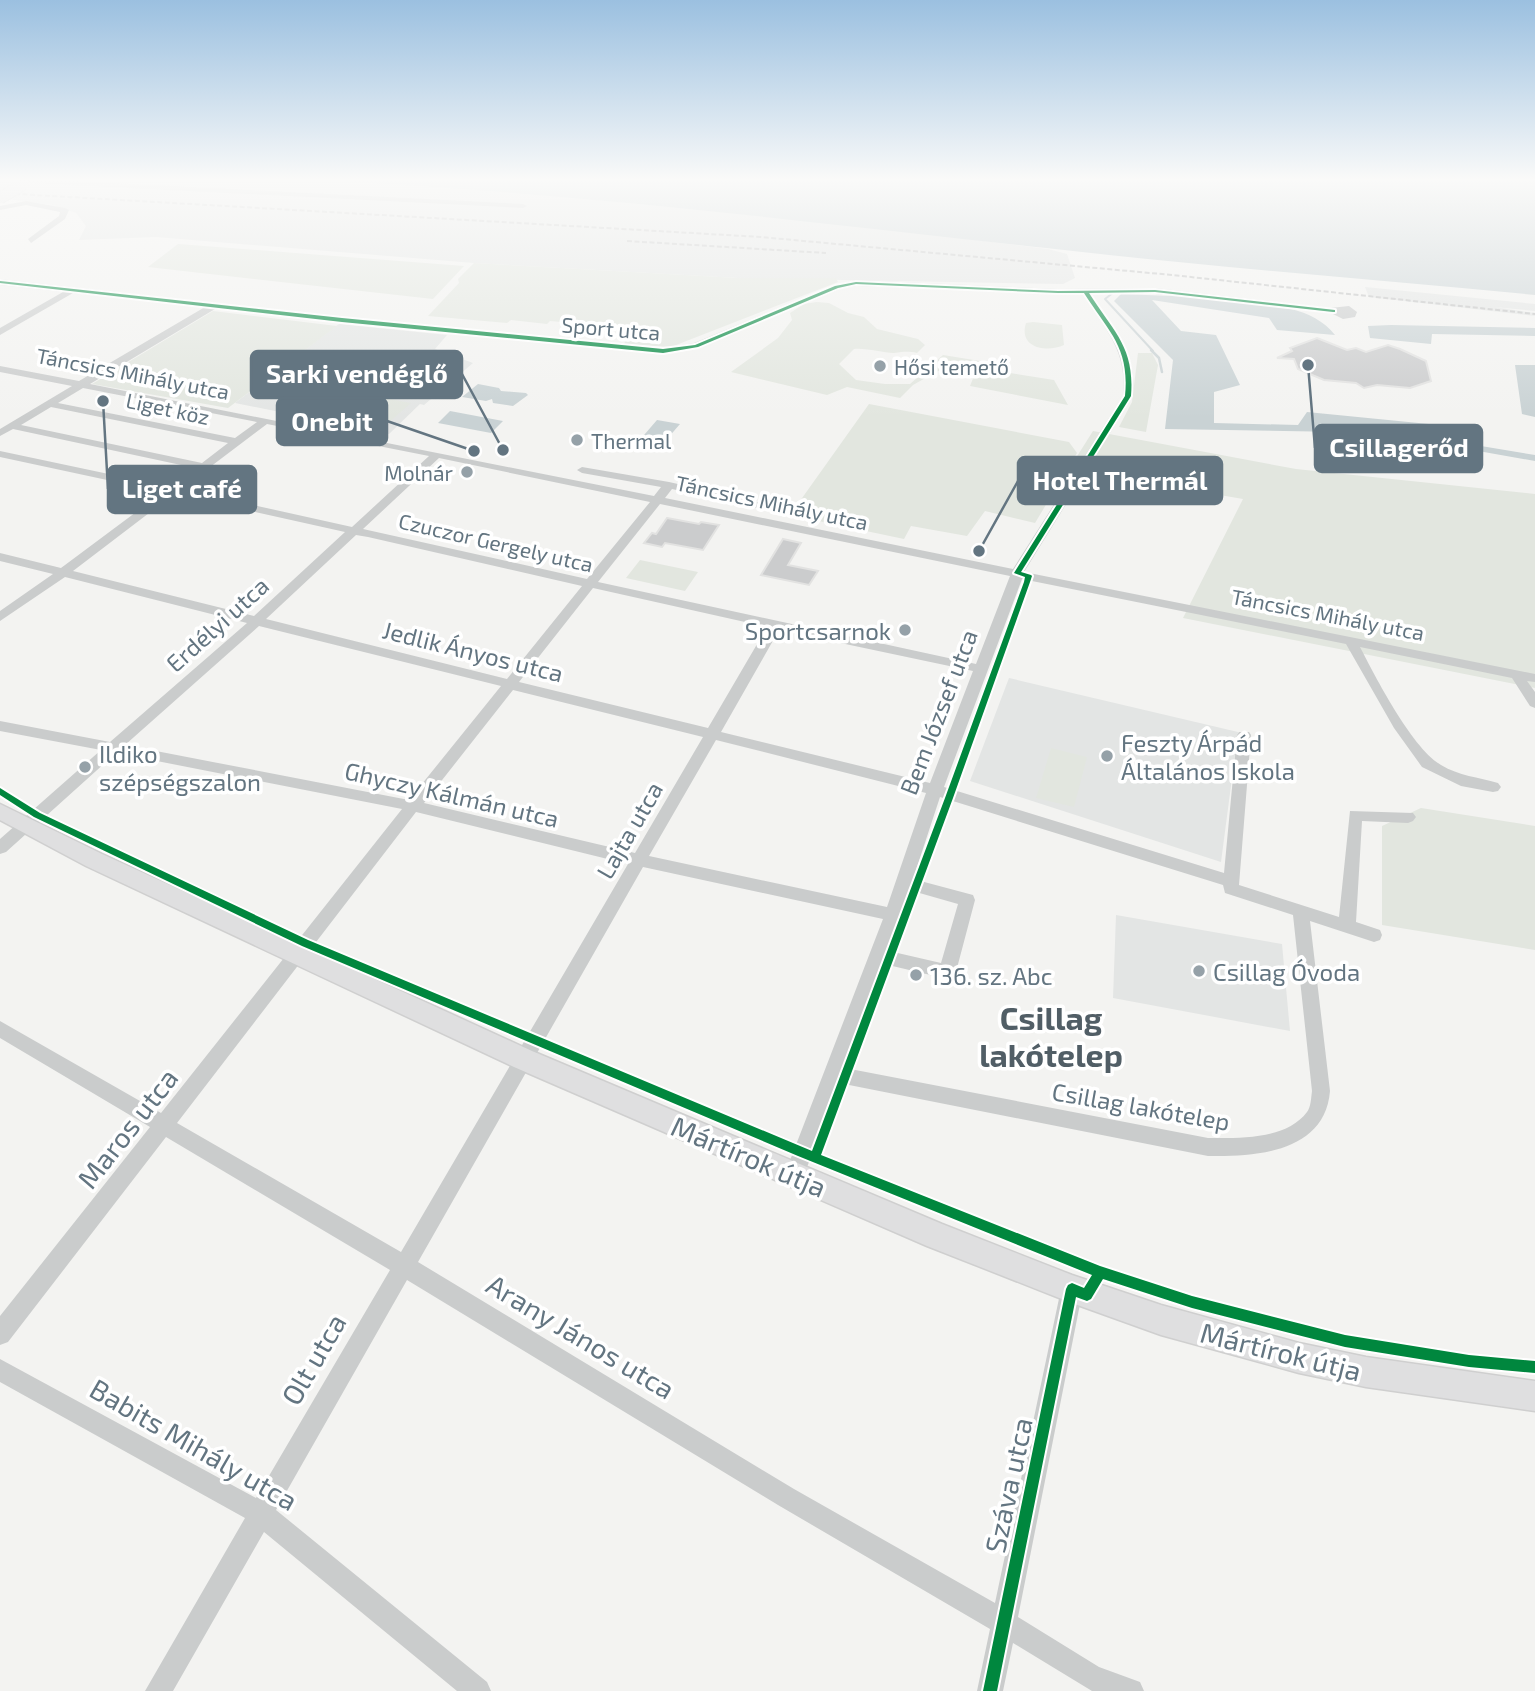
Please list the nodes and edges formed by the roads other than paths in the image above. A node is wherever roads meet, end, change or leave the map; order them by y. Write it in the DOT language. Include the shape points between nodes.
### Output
graph roads {
  1 [pos="0,282"];
  2 [pos="72,290"];
  3 [pos="1085,291"];
  4 [pos="215,305"];
  5 [pos="1333,311"];
  6 [pos="0,332"];
  7 [pos="0,369"];
  8 [pos="81,385"];
  9 [pos="50,404"];
  10 [pos="266,420"];
  11 [pos="12,426"];
  12 [pos="0,433"];
  13 [pos="237,442"];
  14 [pos="0,454"];
  15 [pos="437,454"];
  16 [pos="206,467"];
  17 [pos="582,470"];
  18 [pos="669,485"];
  19 [pos="174,489"];
  20 [pos="657,500"];
  21 [pos="788,512"];
  22 [pos="352,531"];
  23 [pos="0,557"];
  24 [pos="64,572"];
  25 [pos="1017,573"];
  26 [pos="590,584"];
  27 [pos="0,617"];
  28 [pos="256,621"];
  29 [pos="775,625"];
  30 [pos="1350,639"];
  31 [pos="982,669"];
  32 [pos="1516,674"];
  33 [pos="1535,678"];
  34 [pos="511,684"];
  35 [pos="1535,703"];
  36 [pos="0,726"];
  37 [pos="712,734"];
  38 [pos="1244,735"];
  39 [pos="115,747"];
  40 [pos="1493,787"];
  41 [pos="935,790"];
  42 [pos="413,806"];
  43 [pos="0,810"];
  44 [pos="1408,817"];
  45 [pos="26,825"];
  46 [pos="0,848"];
  47 [pos="638,860"];
  48 [pos="902,882"];
  49 [pos="1232,882"];
  50 [pos="1301,912"];
  51 [pos="892,914"];
  52 [pos="1347,926"];
  53 [pos="1374,935"];
  54 [pos="297,954"];
  55 [pos="879,956"];
  56 [pos="0,1029"];
  57 [pos="523,1059"];
  58 [pos="833,1074"];
  59 [pos="166,1125"];
  60 [pos="794,1175"];
  61 [pos="404,1266"];
  62 [pos="1072,1289"];
  63 [pos="0,1334"];
  64 [pos="0,1370"];
  65 [pos="1535,1396"];
  66 [pos="260,1513"];
  67 [pos="1003,1622"];
  68 [pos="158,1691"];
  69 [pos="478,1691"];
  70 [pos="990,1691"];
  71 [pos="1132,1691"];
  1 -- 2 [label="street, Sport utca"];
  2 -- 4 [label="street, Sport utca"];
  2 -- 6 [label="street"];
  3 -- 4 [label="street, Sport utca" via="856,283 696,346 672,351"];
  3 -- 5 [label="street, Sport utca" via="1155,290"];
  3 -- 25 [label="street, Bem József utca" via="1126,353 1128,396"];
  4 -- 8 [label="street"];
  7 -- 8 [label="street, Táncsics Mihály utca"];
  8 -- 9 [label="street"];
  8 -- 10 [label="street, Táncsics Mihály utca"];
  9 -- 11 [label="street"];
  9 -- 13 [label="street, Liget köz"];
  10 -- 13 [label="street"];
  10 -- 15 [label="street, Táncsics Mihály utca"];
  11 -- 12 [label="street"];
  11 -- 16 [label="street"];
  13 -- 16 [label="street"];
  14 -- 19 [label="street, Czuczor Gergely utca"];
  15 -- 20 [label="street, Táncsics Mihály utca"];
  15 -- 22 [label="street, Erdélyi utca"];
  16 -- 19 [label="street"];
  17 -- 18 [label="street"];
  18 -- 20 [label="street, Maros utca"];
  18 -- 21 [label="street"];
  19 -- 22 [label="street, Czuczor Gergely utca"];
  19 -- 24 [label="street"];
  20 -- 25 [label="street, Táncsics Mihály utca"];
  20 -- 26 [label="street, Maros utca"];
  22 -- 26 [label="street, Czuczor Gergely utca"];
  22 -- 28 [label="street, Erdélyi utca"];
  23 -- 24 [label="street, Jedlik Ányos utca"];
  24 -- 27 [label="street"];
  24 -- 28 [label="street, Jedlik Ányos utca"];
  25 -- 30 [label="street, Táncsics Mihály utca"];
  25 -- 31 [label="street, Bem József utca"];
  26 -- 29 [label="street, Czuczor Gergely utca"];
  26 -- 34 [label="street, Maros utca"];
  28 -- 34 [label="street, Jedlik Ányos utca"];
  28 -- 39 [label="street, Erdélyi utca"];
  29 -- 31 [label="street, Czuczor Gergely utca"];
  29 -- 37 [label="street, Lajta utca"];
  30 -- 32 [label="street, Táncsics Mihály utca"];
  30 -- 40 [label="street" via="1419,757 1447,775"];
  31 -- 41 [label="street, Bem József utca"];
  32 -- 33 [label="street, Táncsics Mihály utca"];
  32 -- 35 [label="street"];
  34 -- 37 [label="street, Jedlik Ányos utca"];
  34 -- 42 [label="street, Maros utca"];
  36 -- 39 [label="street, Ghyczy Kálmán utca"];
  37 -- 41 [label="street, Jedlik Ányos utca"];
  37 -- 47 [label="street, Lajta utca"];
  38 -- 49 [label="street"];
  39 -- 42 [label="street, Ghyczy Kálmán utca"];
  39 -- 45 [label="street, Erdélyi utca"];
  41 -- 48 [label="street, Bem József utca"];
  41 -- 49 [label="street"];
  42 -- 47 [label="street, Ghyczy Kálmán utca"];
  42 -- 54 [label="street, Maros utca"];
  43 -- 45 [label="main road, Mártírok útja"];
  44 -- 52 [label="street" via="1355,815"];
  45 -- 46 [label="street, Erdélyi utca"];
  45 -- 54 [label="main road, Mártírok útja"];
  47 -- 51 [label="street, Ghyczy Kálmán utca"];
  47 -- 57 [label="street, Lajta utca"];
  48 -- 51 [label="street, Bem József utca"];
  48 -- 55 [label="street" via="967,900 948,968 943,971"];
  49 -- 50 [label="street" via="1231,889"];
  50 -- 52 [label="street"];
  50 -- 58 [label="street, Csillag lakótelep" via="1320,1103 1303,1128 1271,1142 1208,1147"];
  51 -- 55 [label="street, Bem József utca"];
  52 -- 53 [label="street"];
  54 -- 57 [label="main road, Mártírok útja"];
  54 -- 59 [label="street, Maros utca"];
  55 -- 58 [label="street, Bem József utca"];
  56 -- 59 [label="street, Arany János utca"];
  57 -- 60 [label="main road, Mártírok útja"];
  57 -- 61 [label="street, Olt utca"];
  58 -- 60 [label="street, Bem József utca"];
  59 -- 61 [label="street, Arany János utca"];
  59 -- 63 [label="street, Maros utca"];
  60 -- 62 [label="main road, Mártírok útja"];
  61 -- 66 [label="street, Olt utca"];
  61 -- 67 [label="street, Arany János utca"];
  62 -- 65 [label="main road, Mártírok útja" via="1161,1320 1299,1358"];
  62 -- 67 [label="street, Száva utca"];
  64 -- 66 [label="street, Babits Mihály utca"];
  66 -- 68 [label="street, Olt utca"];
  66 -- 69 [label="street, Babits Mihály utca"];
  67 -- 70 [label="street, Száva utca"];
  67 -- 71 [label="street, Arany János utca" via="1091,1678"];
}
